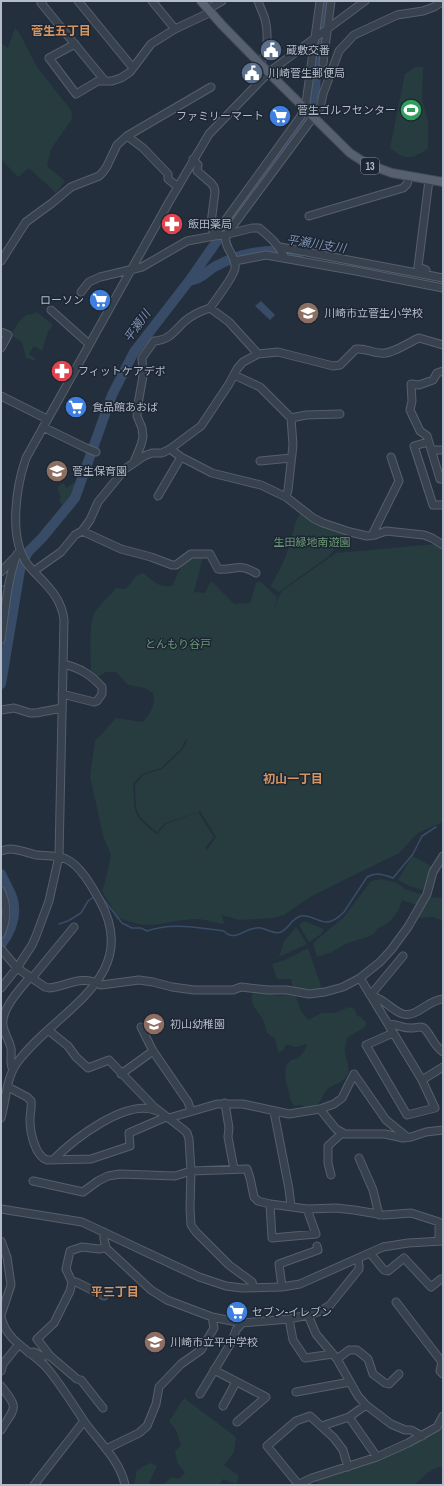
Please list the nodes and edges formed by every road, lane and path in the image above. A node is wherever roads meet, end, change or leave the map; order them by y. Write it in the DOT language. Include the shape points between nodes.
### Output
graph roads {
  1 [pos="43,1"];
  2 [pos="78,1"];
  3 [pos="152,1"];
  4 [pos="201,1"];
  5 [pos="222,1"];
  6 [pos="258,1"];
  7 [pos="320,1"];
  8 [pos="331,1"];
  9 [pos="365,1"];
  10 [pos="441,1"];
  11 [pos="209,11"];
  12 [pos="175,29"];
  13 [pos="327,29"];
  14 [pos="316,37"];
  15 [pos="75,44"];
  16 [pos="260,63"];
  17 [pos="323,63"];
  18 [pos="133,68"];
  19 [pos="269,72"];
  20 [pos="105,81"];
  21 [pos="211,87"];
  22 [pos="304,108"];
  23 [pos="313,118"];
  24 [pos="128,136"];
  25 [pos="194,159"];
  26 [pos="266,165"];
  27 [pos="274,171"];
  28 [pos="408,177"];
  29 [pos="429,180"];
  30 [pos="443,182"];
  31 [pos="178,188"];
  32 [pos="309,216"];
  33 [pos="225,235"];
  34 [pos="215,236"];
  35 [pos="280,247"];
  36 [pos="285,258"];
  37 [pos="1,261"];
  38 [pos="235,262"];
  39 [pos="132,269"];
  40 [pos="433,275"];
  41 [pos="443,278"];
  42 [pos="443,288"];
  43 [pos="81,292"];
  44 [pos="210,308"];
  45 [pos="51,310"];
  46 [pos="1,332"];
  47 [pos="90,344"];
  48 [pos="443,345"];
  49 [pos="1,348"];
  50 [pos="258,354"];
  51 [pos="443,371"];
  52 [pos="234,375"];
  53 [pos="1,396"];
  54 [pos="340,414"];
  55 [pos="291,418"];
  56 [pos="47,419"];
  57 [pos="42,427"];
  58 [pos="428,442"];
  59 [pos="170,449"];
  60 [pos="432,450"];
  61 [pos="443,450"];
  62 [pos="93,451"];
  63 [pos="181,457"];
  64 [pos="392,457"];
  65 [pos="291,458"];
  66 [pos="260,461"];
  67 [pos="134,462"];
  68 [pos="443,479"];
  69 [pos="158,496"];
  70 [pos="286,497"];
  71 [pos="443,505"];
  72 [pos="82,531"];
  73 [pos="372,535"];
  74 [pos="443,545"];
  75 [pos="20,553"];
  76 [pos="34,571"];
  77 [pos="1,572"];
  78 [pos="256,573"];
  79 [pos="2,620"];
  80 [pos="1,640"];
  81 [pos="63,664"];
  82 [pos="62,694"];
  83 [pos="62,708"];
  84 [pos="1,710"];
  85 [pos="1,851"];
  86 [pos="59,856"];
  87 [pos="443,856"];
  88 [pos="1,891"];
  89 [pos="74,927"];
  90 [pos="1,934"];
  91 [pos="2,950"];
  92 [pos="403,956"];
  93 [pos="17,968"];
  94 [pos="31,978"];
  95 [pos="360,978"];
  96 [pos="97,983"];
  97 [pos="1,988"];
  98 [pos="370,994"];
  99 [pos="443,997"];
  100 [pos="388,1024"];
  101 [pos="141,1027"];
  102 [pos="48,1030"];
  103 [pos="393,1033"];
  104 [pos="153,1051"];
  105 [pos="443,1052"];
  106 [pos="443,1067"];
  107 [pos="13,1070"];
  108 [pos="122,1074"];
  109 [pos="422,1080"];
  110 [pos="8,1087"];
  111 [pos="225,1103"];
  112 [pos="320,1109"];
  113 [pos="191,1111"];
  114 [pos="159,1112"];
  115 [pos="274,1112"];
  116 [pos="1,1118"];
  117 [pos="167,1118"];
  118 [pos="443,1130"];
  119 [pos="342,1133"];
  120 [pos="407,1137"];
  121 [pos="359,1158"];
  122 [pos="53,1160"];
  123 [pos="234,1168"];
  124 [pos="191,1171"];
  125 [pos="331,1175"];
  126 [pos="33,1181"];
  127 [pos="270,1204"];
  128 [pos="291,1206"];
  129 [pos="1,1209"];
  130 [pos="307,1209"];
  131 [pos="379,1214"];
  132 [pos="104,1232"];
  133 [pos="441,1241"];
  134 [pos="1,1242"];
  135 [pos="317,1246"];
  136 [pos="106,1248"];
  137 [pos="370,1253"];
  138 [pos="358,1259"];
  139 [pos="441,1279"];
  140 [pos="72,1282"];
  141 [pos="282,1287"];
  142 [pos="254,1288"];
  143 [pos="104,1296"];
  144 [pos="396,1302"];
  145 [pos="308,1315"];
  146 [pos="1,1316"];
  147 [pos="212,1317"];
  148 [pos="289,1319"];
  149 [pos="242,1323"];
  150 [pos="19,1344"];
  151 [pos="29,1353"];
  152 [pos="50,1356"];
  153 [pos="335,1357"];
  154 [pos="214,1370"];
  155 [pos="1,1371"];
  156 [pos="399,1374"];
  157 [pos="443,1374"];
  158 [pos="236,1382"];
  159 [pos="350,1382"];
  160 [pos="1,1386"];
  161 [pos="296,1392"];
  162 [pos="200,1394"];
  163 [pos="366,1405"];
  164 [pos="223,1406"];
  165 [pos="103,1408"];
  166 [pos="443,1416"];
  167 [pos="349,1417"];
  168 [pos="84,1421"];
  169 [pos="237,1422"];
  170 [pos="322,1426"];
  171 [pos="1,1430"];
  172 [pos="422,1436"];
  173 [pos="106,1449"];
  174 [pos="377,1458"];
  175 [pos="348,1467"];
  176 [pos="34,1485"];
  177 [pos="125,1485"];
  178 [pos="298,1485"];
  1 -- 15 [label="street" via="41,3"];
  2 -- 18 [label="street"];
  3 -- 12 [label="street"];
  4 -- 11 [label="main road, 13"];
  5 -- 11 [label="street"];
  6 -- 16 [label="street" via="265,19 266,36 264,57"];
  7 -- 14 [label="street"];
  8 -- 13 [label="street"];
  9 -- 13 [label="street"];
  10 -- 23 [label="street" via="434,7 397,15 354,35 340,51 320,108"];
  11 -- 12 [label="street"];
  11 -- 16 [label="main road, 13"];
  12 -- 18 [label="street" via="151,44"];
  13 -- 14 [label="street"];
  13 -- 17 [label="street"];
  14 -- 19 [label="street"];
  14 -- 22 [label="street"];
  15 -- 20 [label="street"];
  15 -- 20 [label="street" via="49,58 76,94 98,81"];
  16 -- 19 [label="main road, 13"];
  18 -- 20 [label="street" via="121,78"];
  19 -- 22 [label="main road, 13"];
  19 -- 25 [label="street" via="218,123"];
  21 -- 24 [label="street"];
  22 -- 23 [label="main road, 13"];
  22 -- 26 [label="street"];
  23 -- 27 [label="street"];
  23 -- 28 [label="main road, 13" via="341,145 367,164"];
  24 -- 31 [label="street" via="168,174 168,179"];
  24 -- 37 [label="street" via="117,145 103,172 71,187 26,222"];
  25 -- 31 [label="street"];
  25 -- 34 [label="street" via="198,165 197,171 214,187 211,223"];
  26 -- 27 [label="street"];
  26 -- 34 [label="street"];
  27 -- 33 [label="street"];
  28 -- 29 [label="main road, 13"];
  28 -- 32 [label="street" via="408,184 403,188"];
  29 -- 30 [label="main road, 13"];
  29 -- 40 [label="street" via="418,267 433,272"];
  31 -- 39 [label="street"];
  33 -- 34 [label="street"];
  33 -- 35 [label="street" via="259,228"];
  33 -- 38 [label="street"];
  34 -- 39 [label="street" via="187,241 142,267"];
  35 -- 36 [label="street"];
  35 -- 40 [label="street"];
  36 -- 38 [label="street" via="266,255"];
  36 -- 42 [label="street"];
  38 -- 44 [label="street" via="231,277"];
  39 -- 43 [label="street" via="100,277 89,282"];
  39 -- 47 [label="street"];
  40 -- 41 [label="street"];
  44 -- 50 [label="street" via="228,322"];
  44 -- 67 [label="street" via="190,318 163,341 154,341 142,358 143,376 137,416 143,436"];
  45 -- 47 [label="street"];
  46 -- 49 [label="street" via="8,336"];
  47 -- 56 [label="street"];
  48 -- 50 [label="street" via="419,338 388,353 356,349 340,365 333,366 286,353"];
  50 -- 52 [label="street" via="243,362"];
  51 -- 58 [label="street" via="437,373 433,380 419,385 411,384 410,410 420,431 427,436"];
  52 -- 55 [label="street" via="260,387"];
  52 -- 59 [label="street" via="201,426"];
  53 -- 56 [label="street"];
  54 -- 55 [label="street"];
  55 -- 65 [label="street"];
  56 -- 57 [label="street"];
  57 -- 62 [label="street"];
  57 -- 75 [label="street" via="30,450 19,482 16,512"];
  58 -- 60 [label="street"];
  58 -- 71 [label="street" via="414,446 433,505"];
  59 -- 63 [label="street"];
  59 -- 67 [label="street" via="162,454 152,453"];
  60 -- 61 [label="street"];
  60 -- 68 [label="street" via="440,479"];
  63 -- 69 [label="street"];
  63 -- 70 [label="street" via="212,473 261,485"];
  64 -- 73 [label="street" via="400,481"];
  65 -- 66 [label="street" via="274,457"];
  65 -- 70 [label="street"];
  67 -- 72 [label="street" via="117,477 98,502"];
  70 -- 73 [label="street" via="323,523"];
  72 -- 76 [label="street" via="74,535 61,552"];
  72 -- 78 [label="street" via="121,549 172,565 176,565 191,554 210,554 218,569 238,566"];
  73 -- 74 [label="street" via="386,532 419,534"];
  75 -- 76 [label="street"];
  75 -- 77 [label="street"];
  75 -- 79 [label="street" via="13,566"];
  76 -- 81 [label="street" via="53,592 61,606 64,620"];
  79 -- 80 [label="street"];
  81 -- 82 [label="street"];
  81 -- 82 [label="street" via="91,675 102,687 102,694 94,702"];
  82 -- 83 [label="street"];
  83 -- 84 [label="street" via="36,713 14,708"];
  83 -- 86 [label="street"];
  85 -- 86 [label="street" via="9,848 36,855"];
  86 -- 93 [label="street" via="49,901 41,923 32,945"];
  86 -- 96 [label="street" via="74,865 93,887 108,920 111,943 106,967"];
  87 -- 95 [label="street" via="433,872 427,894 400,938 380,962"];
  88 -- 90 [label="street" via="6,912"];
  89 -- 94 [label="street"];
  91 -- 93 [label="street"];
  92 -- 98 [label="street"];
  93 -- 94 [label="street"];
  93 -- 97 [label="street"];
  94 -- 96 [label="street" via="49,988 77,980"];
  94 -- 107 [label="street" via="10,1002 3,1023 11,1049 10,1065"];
  95 -- 96 [label="street" via="343,987 309,994 241,987 233,990 194,990 139,980 101,985"];
  95 -- 98 [label="street"];
  96 -- 102 [label="street"];
  98 -- 99 [label="street" via="405,1015 415,1014 424,1006"];
  98 -- 100 [label="street"];
  100 -- 103 [label="street"];
  100 -- 105 [label="street" via="424,1028"];
  101 -- 104 [label="street"];
  102 -- 107 [label="street"];
  102 -- 108 [label="street" via="68,1046 88,1068 109,1060"];
  103 -- 109 [label="street"];
  103 -- 109 [label="street" via="366,1045 407,1115 435,1108"];
  104 -- 108 [label="street"];
  104 -- 113 [label="street" via="188,1102"];
  106 -- 109 [label="street"];
  107 -- 110 [label="street"];
  108 -- 114 [label="street"];
  110 -- 116 [label="street"];
  110 -- 122 [label="street" via="31,1101 30,1122 37,1152 43,1159"];
  111 -- 113 [label="street"];
  111 -- 115 [label="street" via="243,1104"];
  111 -- 123 [label="street"];
  112 -- 115 [label="street" via="289,1114"];
  112 -- 119 [label="street"];
  112 -- 120 [label="street" via="342,1098 354,1074 386,1120"];
  113 -- 117 [label="street"];
  114 -- 117 [label="street"];
  114 -- 122 [label="street" via="153,1109 139,1109 104,1120"];
  115 -- 128 [label="street"];
  117 -- 122 [label="street" via="129,1133 130,1146 91,1159"];
  117 -- 124 [label="street" via="187,1133"];
  118 -- 120 [label="street"];
  119 -- 120 [label="street"];
  119 -- 125 [label="street" via="328,1146"];
  121 -- 131 [label="street" via="373,1190"];
  123 -- 124 [label="street"];
  123 -- 127 [label="street" via="247,1169 254,1197 258,1201"];
  124 -- 126 [label="street" via="175,1176 108,1176 83,1192"];
  124 -- 142 [label="street" via="191,1224 230,1265 252,1282"];
  127 -- 128 [label="street"];
  127 -- 130 [label="street" via="272,1238 316,1234"];
  128 -- 130 [label="street"];
  129 -- 132 [label="street" via="77,1221"];
  130 -- 131 [label="street" via="336,1208"];
  131 -- 133 [label="street" via="411,1213 439,1222"];
  132 -- 136 [label="street"];
  132 -- 142 [label="street" via="205,1279 226,1286"];
  133 -- 137 [label="street" via="396,1244"];
  134 -- 146 [label="street" via="7,1257 11,1285"];
  135 -- 141 [label="street" via="318,1250 279,1264"];
  136 -- 140 [label="street" via="82,1247 70,1252 66,1269"];
  136 -- 147 [label="street" via="151,1290 167,1300"];
  137 -- 138 [label="street"];
  137 -- 139 [label="street" via="384,1270 388,1271 404,1258 431,1287"];
  138 -- 141 [label="street" via="300,1284"];
  138 -- 145 [label="street" via="358,1268 330,1305"];
  140 -- 143 [label="street"];
  140 -- 152 [label="street" via="54,1323 37,1339"];
  141 -- 142 [label="street"];
  144 -- 157 [label="street" via="442,1362 440,1372"];
  145 -- 148 [label="street"];
  145 -- 153 [label="street" via="316,1334"];
  146 -- 150 [label="street" via="8,1335"];
  147 -- 149 [label="street"];
  147 -- 173 [label="street" via="214,1328 202,1350 181,1364 159,1387 156,1404 147,1426 139,1433"];
  148 -- 149 [label="street"];
  148 -- 153 [label="street" via="293,1340 304,1358"];
  149 -- 154 [label="street"];
  150 -- 151 [label="street"];
  150 -- 155 [label="street" via="3,1364"];
  151 -- 152 [label="street"];
  151 -- 168 [label="street" via="46,1367"];
  152 -- 165 [label="street" via="81,1380"];
  153 -- 156 [label="street" via="349,1350 357,1350 368,1359 373,1374 385,1383 389,1384"];
  153 -- 159 [label="street"];
  154 -- 158 [label="street"];
  154 -- 162 [label="street"];
  158 -- 164 [label="street"];
  158 -- 169 [label="street" via="266,1397"];
  159 -- 161 [label="street"];
  159 -- 163 [label="street"];
  160 -- 171 [label="street" via="14,1402 14,1409"];
  163 -- 167 [label="street"];
  163 -- 172 [label="street" via="391,1424"];
  166 -- 172 [label="street" via="437,1427"];
  167 -- 170 [label="street"];
  167 -- 174 [label="street"];
  168 -- 173 [label="street"];
  168 -- 176 [label="street"];
  170 -- 175 [label="street" via="342,1450"];
  170 -- 178 [label="street" via="310,1416 296,1421 267,1446"];
  172 -- 174 [label="street"];
  173 -- 177 [label="street" via="121,1472"];
  174 -- 175 [label="street"];
  175 -- 178 [label="street"];
}
